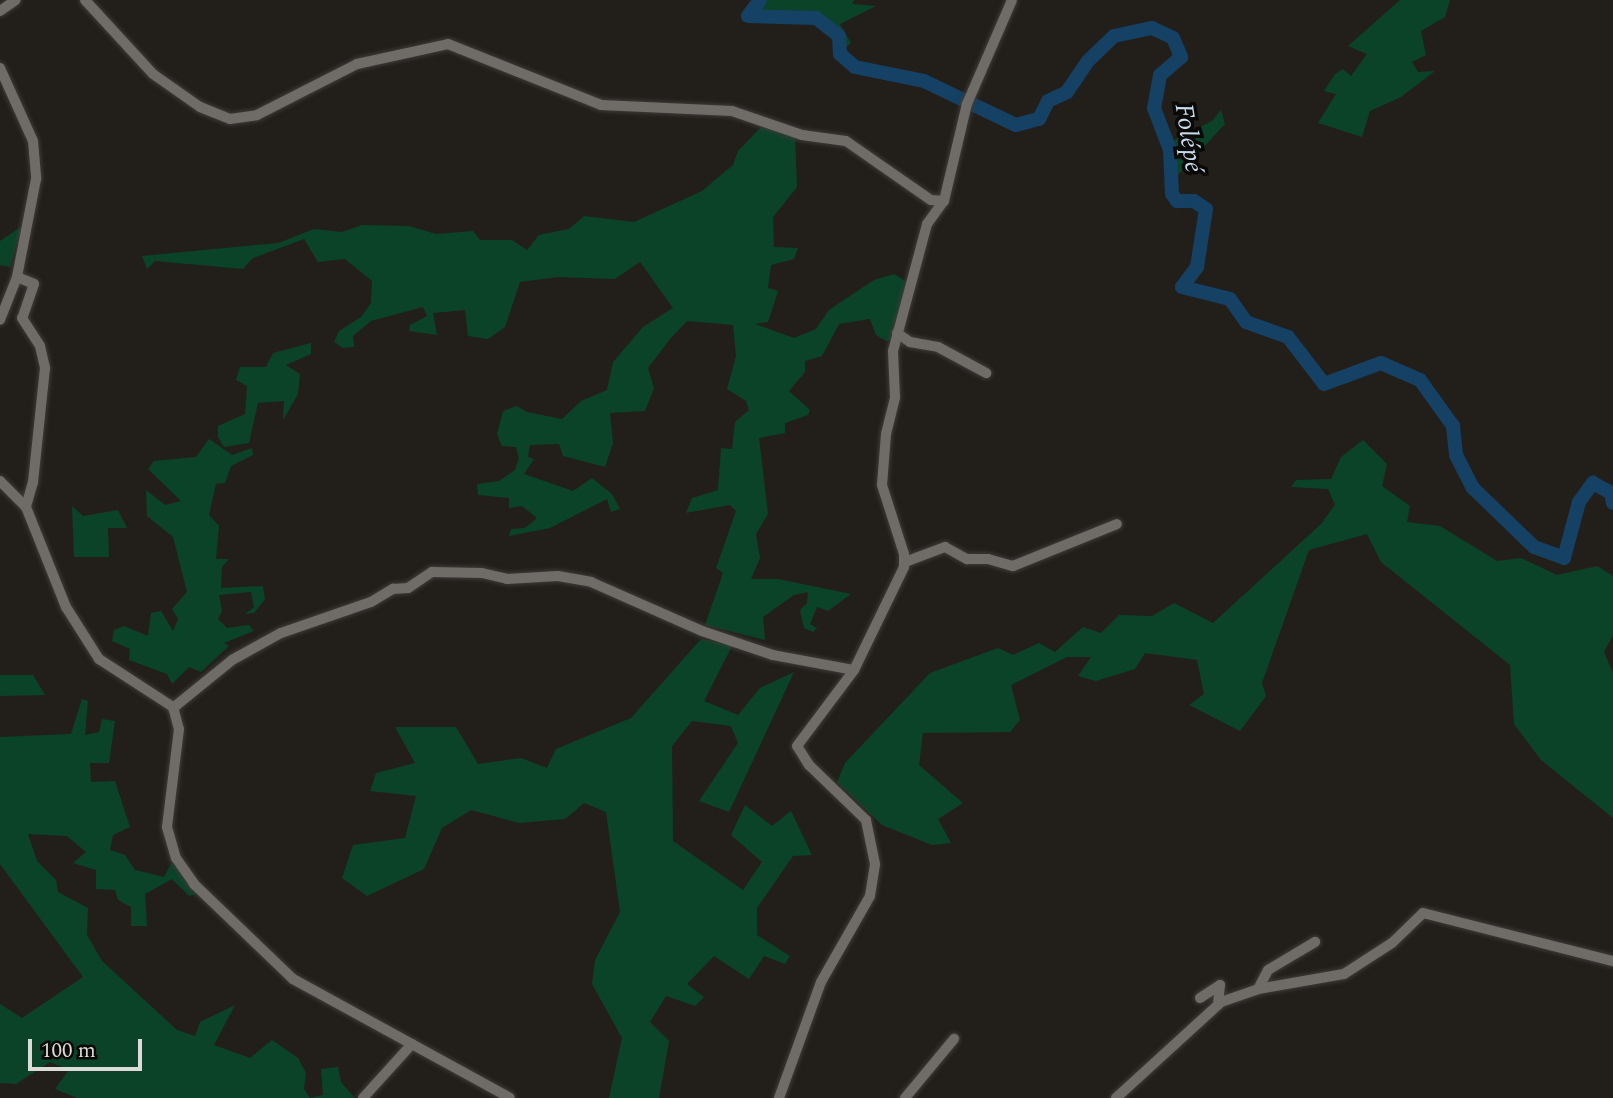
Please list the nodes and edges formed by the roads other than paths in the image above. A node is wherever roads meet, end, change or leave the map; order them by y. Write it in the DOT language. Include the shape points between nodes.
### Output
graph roads {
  1 [pos="16,0"];
  2 [pos="85,0"];
  3 [pos="1012,0"];
  4 [pos="0,11"];
  5 [pos="0,68"];
  6 [pos="944,201"];
  7 [pos="17,277"];
  8 [pos="0,320"];
  9 [pos="897,333"];
  10 [pos="986,373"];
  11 [pos="0,481"];
  12 [pos="26,507"];
  13 [pos="1117,524"];
  14 [pos="905,562"];
  15 [pos="854,670"];
  16 [pos="173,708"];
  17 [pos="1315,942"];
  18 [pos="1613,961"];
  19 [pos="1258,989"];
  20 [pos="1200,998"];
  21 [pos="1218,1004"];
  22 [pos="1185,1015"];
  23 [pos="1198,1021"];
  24 [pos="954,1040"];
  25 [pos="412,1044"];
  26 [pos="363,1098"];
  27 [pos="510,1098"];
  28 [pos="779,1098"];
  29 [pos="905,1098"];
  30 [pos="1116,1098"];
  1 -- 4 [label="street"];
  2 -- 6 [label="street" via="153,74 200,107 230,119 257,115 357,64 448,44 601,105 732,111 802,135 846,141 931,200"];
  3 -- 6 [label="street" via="968,100"];
  5 -- 7 [label="street" via="33,141 34,206"];
  6 -- 9 [label="street" via="927,224"];
  7 -- 8 [label="street"];
  7 -- 12 [label="street" via="34,284 22,318 40,346 45,368 33,482"];
  9 -- 10 [label="street" via="911,342 939,347"];
  9 -- 14 [label="street" via="894,405 886,434 882,485"];
  11 -- 12 [label="street"];
  12 -- 16 [label="street" via="66,607 99,659 160,694"];
  13 -- 14 [label="street" via="1013,566 967,559 945,547"];
  14 -- 15 [label="street"];
  15 -- 16 [label="street" via="773,654 702,631 591,582 558,576 507,579 482,573 432,572 408,588 393,589 371,602 281,633 232,660"];
  15 -- 28 [label="street" via="797,746 809,765 866,820 873,840 873,888 821,982"];
  16 -- 25 [label="street" via="179,729 167,827 182,869 293,979"];
  17 -- 19 [label="street" via="1268,970"];
  18 -- 19 [label="street" via="1526,942 1429,912 1344,975"];
  19 -- 21 [label="street"];
  20 -- 21 [label="street" via="1215,984 1220,985"];
  21 -- 23 [label="street"];
  22 -- 23 [label="street"];
  23 -- 30 [label="street"];
  24 -- 29 [label="street"];
  25 -- 26 [label="street"];
  25 -- 27 [label="street"];
}
